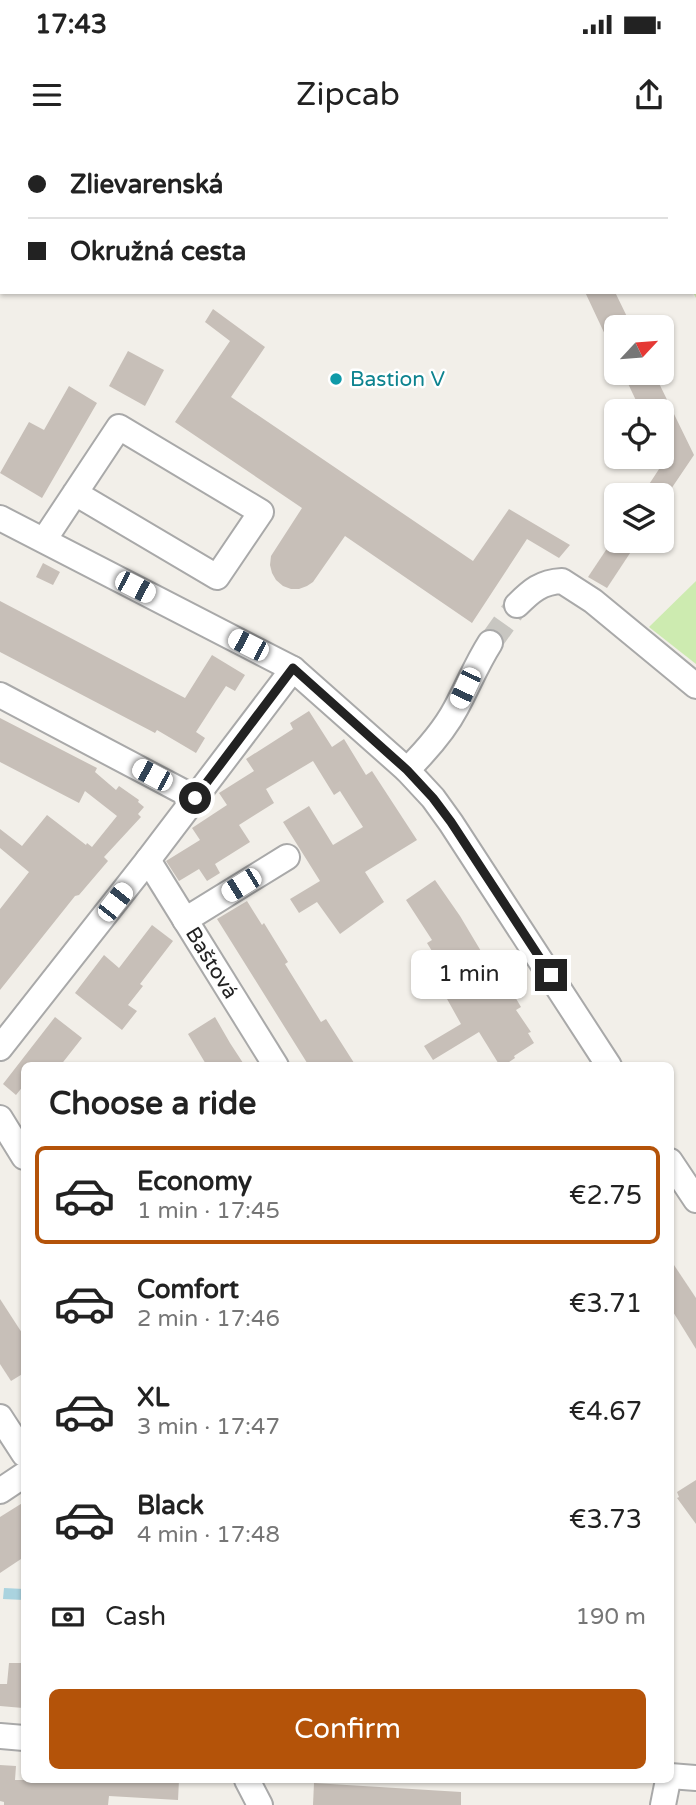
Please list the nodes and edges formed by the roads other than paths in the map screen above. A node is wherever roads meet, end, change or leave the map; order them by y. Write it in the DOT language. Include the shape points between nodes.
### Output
graph roads {
  1 [pos="75,493"];
  2 [pos="0,517"];
  3 [pos="44,540"];
  4 [pos="517,605"];
  5 [pos="490,643"];
  6 [pos="293,668"];
  7 [pos="696,686"];
  8 [pos="0,695"];
  9 [pos="407,770"];
  10 [pos="195,798"];
  11 [pos="287,857"];
  12 [pos="148,860"];
  13 [pos="185,920"];
  14 [pos="0,1048"];
  15 [pos="274,1062"];
  16 [pos="606,1062"];
  17 [pos="0,1118"];
  18 [pos="21,1152"];
  19 [pos="674,1167"];
  20 [pos="696,1200"];
  21 [pos="0,1417"];
  22 [pos="21,1449"];
  23 [pos="21,1477"];
  24 [pos="0,1491"];
  25 [pos="0,1736"];
  26 [pos="21,1738"];
  27 [pos="696,1777"];
  28 [pos="674,1778"];
  29 [pos="249,1783"];
  30 [pos="668,1783"];
  31 [pos="260,1805"];
  32 [pos="663,1805"];
  1 -- 1 [label="street" via="119,427 261,512 217,577"];
  1 -- 3 [label="street"];
  2 -- 3 [label="street"];
  3 -- 6 [label="street"];
  4 -- 7 [label="street" via="545,583 562,581"];
  5 -- 9 [label="street" via="455,710"];
  6 -- 9 [label="street"];
  6 -- 10 [label="street"];
  8 -- 10 [label="street"];
  9 -- 16 [label="street" via="451,822"];
  10 -- 12 [label="street"];
  11 -- 13 [label="street"];
  12 -- 13 [label="street, Baštová"];
  12 -- 14 [label="street"];
  13 -- 15 [label="street, Baštová"];
  17 -- 18 [label="street"];
  19 -- 20 [label="street"];
  21 -- 22 [label="street"];
  23 -- 24 [label="street"];
  25 -- 26 [label="street"];
  27 -- 28 [label="street"];
  29 -- 31 [label="street"];
  30 -- 32 [label="street"];
}
